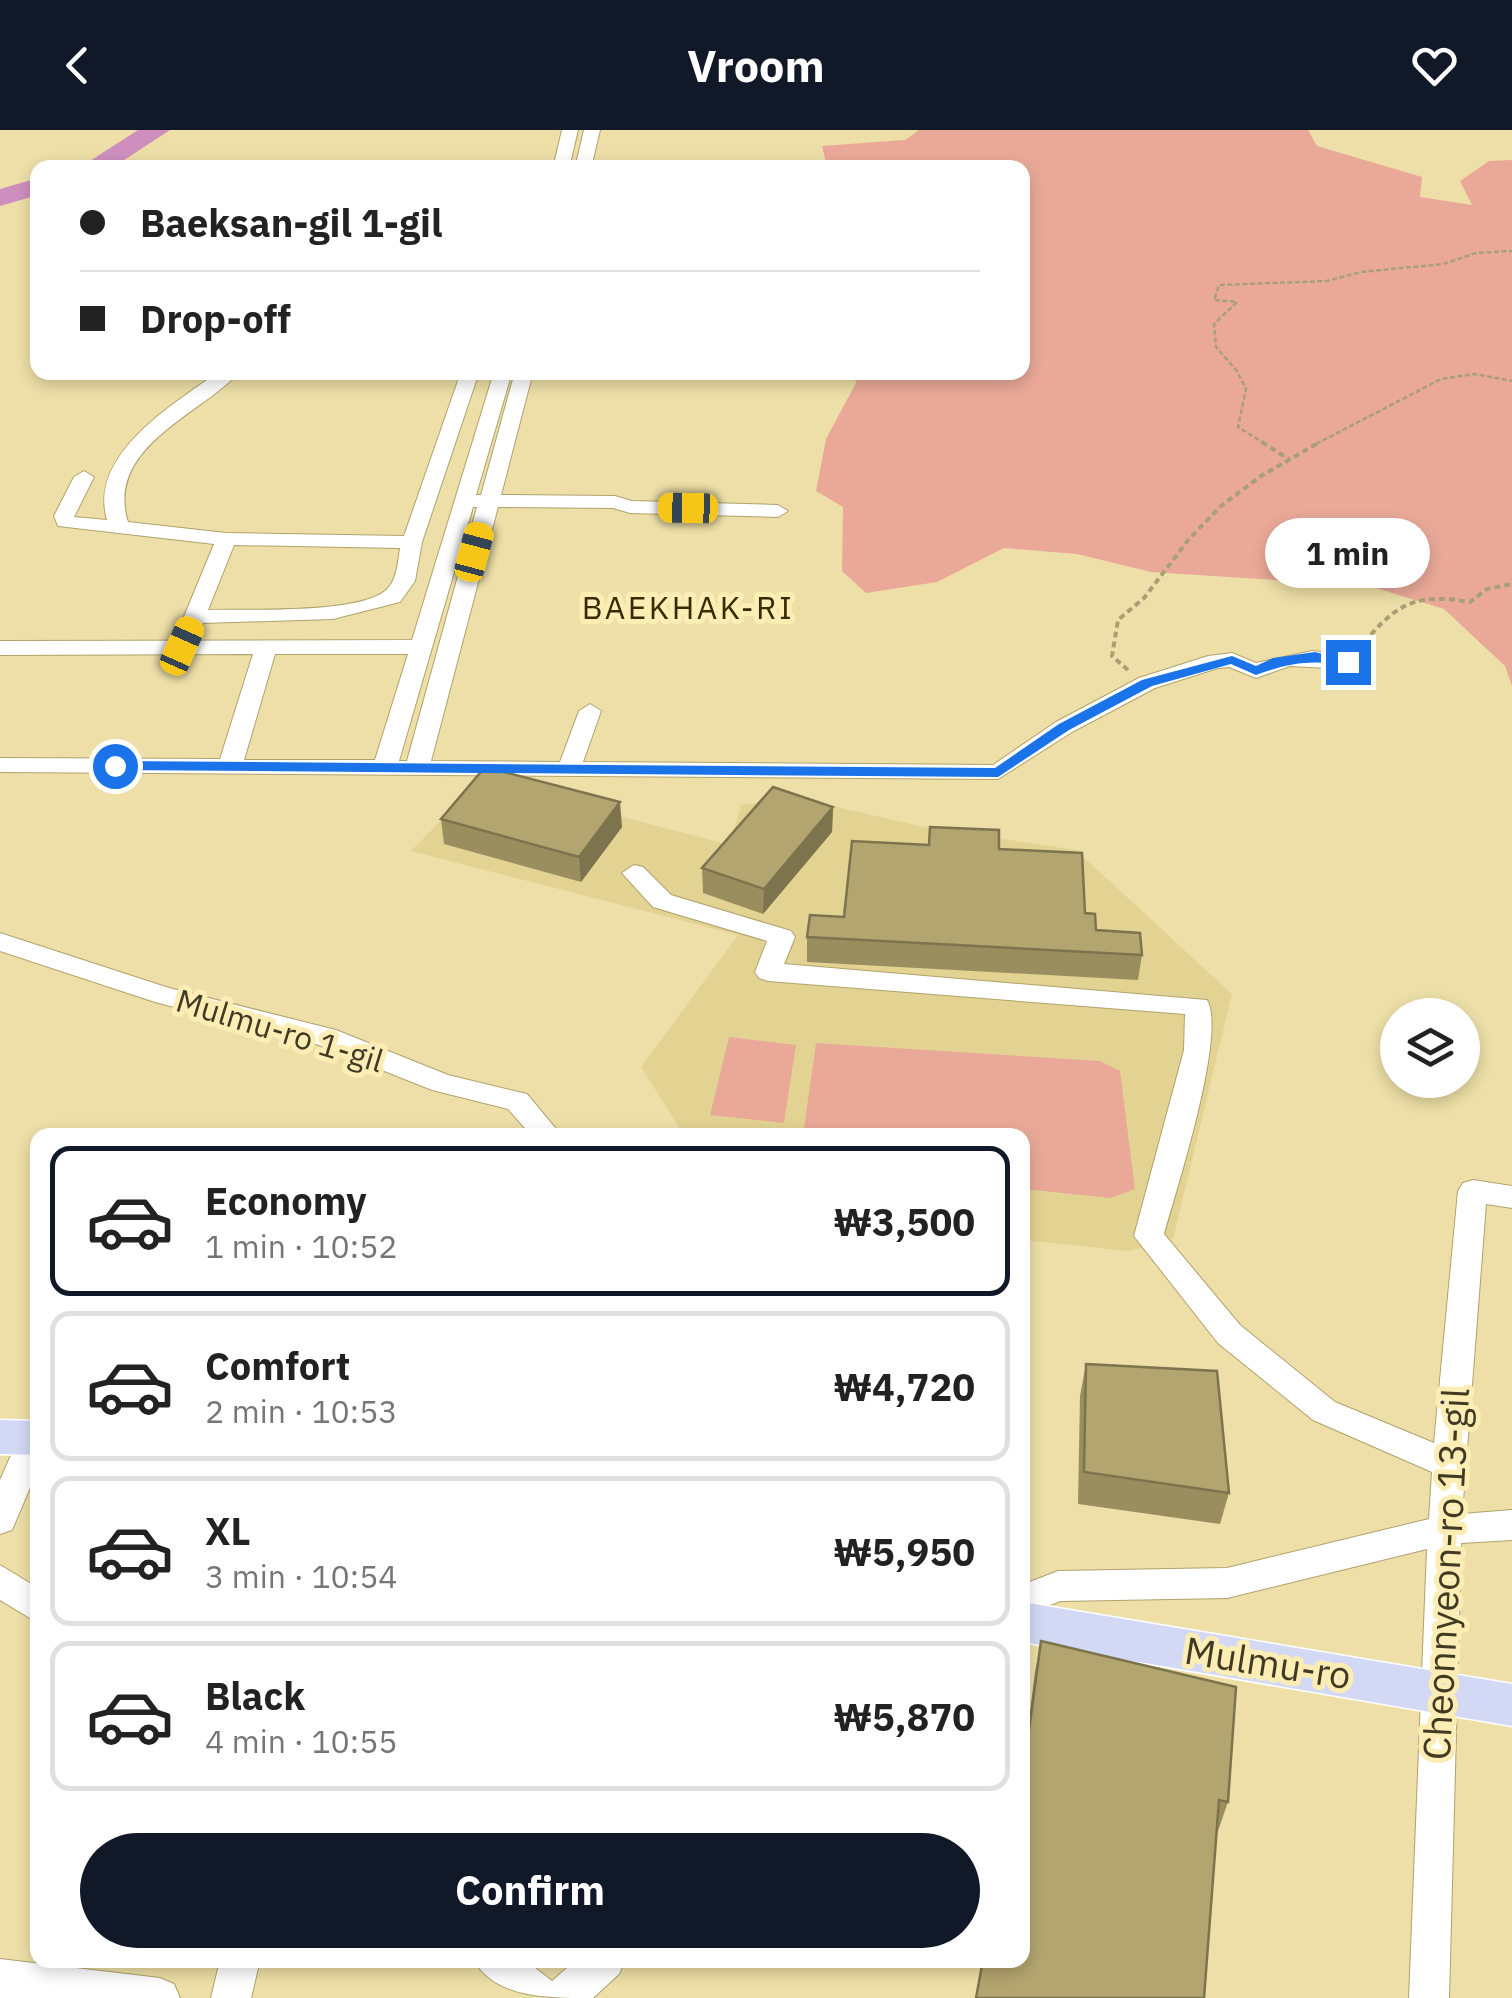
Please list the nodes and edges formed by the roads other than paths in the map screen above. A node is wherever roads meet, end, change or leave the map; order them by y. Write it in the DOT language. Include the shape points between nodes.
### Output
graph roads {
  1 [pos="570,130"];
  2 [pos="592,130"];
  3 [pos="563,160"];
  4 [pos="585,160"];
  5 [pos="220,380"];
  6 [pos="467,380"];
  7 [pos="501,380"];
  8 [pos="521,380"];
  9 [pos="84,476"];
  10 [pos="630,508"];
  11 [pos="474,509"];
  12 [pos="778,511"];
  13 [pos="120,528"];
  14 [pos="226,539"];
  15 [pos="412,542"];
  16 [pos="194,618"];
  17 [pos="267,645"];
  18 [pos="182,646"];
  19 [pos="422,647"];
  20 [pos="0,648"];
  21 [pos="1348,662"];
  22 [pos="590,711"];
  23 [pos="0,766"];
  24 [pos="230,766"];
  25 [pos="385,767"];
  26 [pos="418,768"];
  27 [pos="569,769"];
  28 [pos="634,873"];
  29 [pos="0,942"];
  30 [pos="541,1128"];
  31 [pos="1512,1197"];
  32 [pos="24,1438"];
  33 [pos="1448,1464"];
  34 [pos="0,1520"];
  35 [pos="1512,1525"];
  36 [pos="1444,1530"];
  37 [pos="0,1580"];
  38 [pos="1030,1598"];
  39 [pos="30,1602"];
  40 [pos="1030,1623"];
  41 [pos="1436,1690"];
  42 [pos="1512,1705"];
  43 [pos="238,1968"];
  44 [pos="504,1968"];
  45 [pos="596,1968"];
  46 [pos="0,1979"];
  47 [pos="160,1998"];
  48 [pos="231,1998"];
  49 [pos="541,1998"];
  50 [pos="564,1998"];
  51 [pos="1429,1998"];
  1 -- 3 [label="street"];
  2 -- 4 [label="street"];
  5 -- 13 [label="street" via="132,454 113,500"];
  6 -- 15 [label="street"];
  7 -- 11 [label="street"];
  8 -- 11 [label="street"];
  9 -- 13 [label="street" via="66,522"];
  10 -- 11 [label="street" via="614,502"];
  10 -- 11 [label="street" via="590,518"];
  10 -- 12 [label="street"];
  11 -- 19 [label="street"];
  11 -- 26 [label="street"];
  13 -- 14 [label="street"];
  14 -- 15 [label="street"];
  14 -- 16 [label="street"];
  15 -- 16 [label="street" via="404,581 392,597 362,608"];
  16 -- 18 [label="street"];
  17 -- 18 [label="street"];
  17 -- 19 [label="street"];
  17 -- 24 [label="street"];
  18 -- 20 [label="street"];
  19 -- 25 [label="street"];
  21 -- 27 [label="street" via="1315,656 1256,671 1232,660 1147,683 998,772"];
  22 -- 27 [label="street"];
  23 -- 24 [label="street"];
  24 -- 25 [label="street"];
  25 -- 26 [label="street"];
  26 -- 27 [label="street"];
  28 -- 33 [label="street" via="662,900 782,937 768,972 1198,1006 1198,1050 1149,1236 1229,1334 1324,1411"];
  29 -- 30 [label="street, Mulmu-ro 1-gil" via="164,996 326,1037 442,1083 517,1101"];
  31 -- 33 [label="street, Cheonnyeon-ro 13-gil" via="1474,1191"];
  32 -- 34 [label="street"];
  33 -- 36 [label="street, Cheonnyeon-ro 13-gil"];
  35 -- 36 [label="street"];
  36 -- 38 [label="street" via="1227,1583 1058,1586"];
  36 -- 41 [label="street, Cheonnyeon-ro 13-gil"];
  37 -- 39 [label="street"];
  40 -- 41 [label="main road, Mulmu-ro"];
  41 -- 42 [label="main road, Mulmu-ro"];
  41 -- 51 [label="street, Cheonnyeon-ro 13-gil"];
  43 -- 48 [label="street"];
  44 -- 49 [label="street"];
  45 -- 50 [label="street"];
  46 -- 47 [label="street"];
}
